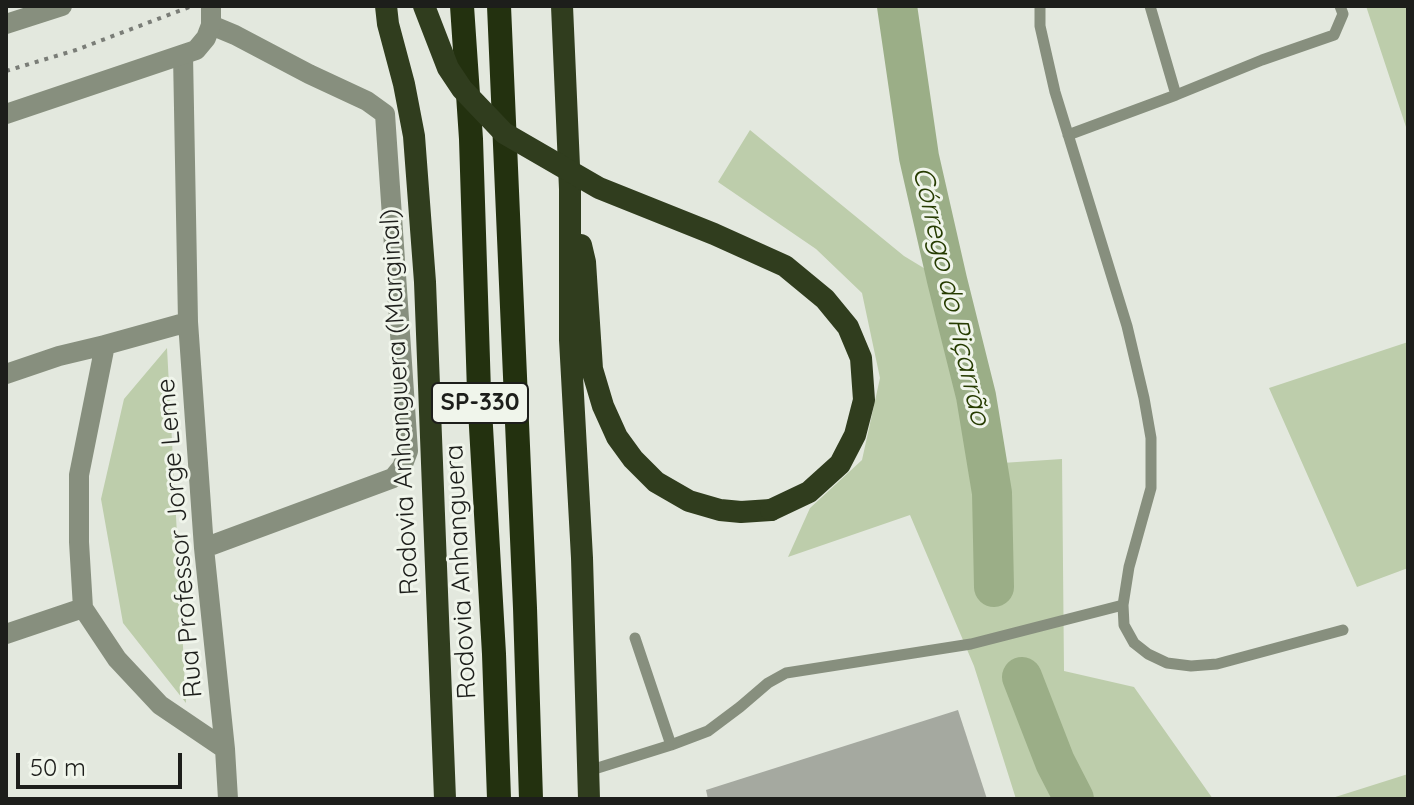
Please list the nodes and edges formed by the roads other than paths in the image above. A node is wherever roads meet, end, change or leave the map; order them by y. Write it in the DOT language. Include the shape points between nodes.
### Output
graph roads {
  1 [pos="62,6"];
  2 [pos="386,6"];
  3 [pos="424,6"];
  4 [pos="462,6"];
  5 [pos="499,6"];
  6 [pos="562,6"];
  7 [pos="1040,6"];
  8 [pos="1150,6"];
  9 [pos="1340,6"];
  10 [pos="211,16"];
  11 [pos="6,24"];
  12 [pos="183,55"];
  13 [pos="1176,95"];
  14 [pos="6,114"];
  15 [pos="1068,135"];
  16 [pos="570,189"];
  17 [pos="188,322"];
  18 [pos="105,345"];
  19 [pos="6,374"];
  20 [pos="204,548"];
  21 [pos="1123,605"];
  22 [pos="83,608"];
  23 [pos="1343,630"];
  24 [pos="6,634"];
  25 [pos="635,638"];
  26 [pos="671,745"];
  27 [pos="225,749"];
  28 [pos="588,771"];
  29 [pos="228,799"];
  30 [pos="445,799"];
  31 [pos="499,799"];
  32 [pos="531,799"];
  33 [pos="589,799"];
  1 -- 11 [label="street"];
  2 -- 30 [label="highway, Rodovia Anhanguera (Marginal)" via="414,136 425,282"];
  3 -- 16 [label="highway, bridge" via="448,68 504,133 599,188 785,266 825,299 848,327 861,358 864,400 840,464 809,492 771,510 720,510 689,501 656,482 633,459 617,437 592,369 585,262"];
  4 -- 31 [label="highway, Rodovia Anhanguera / SP-330"];
  5 -- 32 [label="highway, SP-330"];
  6 -- 16 [label="highway"];
  7 -- 15 [label="lane" via="1040,26"];
  8 -- 13 [label="lane"];
  9 -- 13 [label="lane" via="1343,14 1334,35"];
  10 -- 12 [label="street" via="206,38"];
  10 -- 20 [label="street" via="235,35 385,114 408,451 393,478"];
  12 -- 14 [label="street"];
  12 -- 17 [label="street, Rua Professor Jorge Leme"];
  13 -- 15 [label="lane"];
  15 -- 21 [label="lane" via="1127,326 1151,438 1151,488"];
  16 -- 28 [label="highway" via="570,340"];
  17 -- 18 [label="street"];
  17 -- 20 [label="street, Rua Professor Jorge Leme"];
  18 -- 19 [label="street"];
  18 -- 22 [label="street" via="79,475"];
  20 -- 27 [label="street, Rua Professor Jorge Leme"];
  21 -- 23 [label="lane" via="1124,625 1134,643 1167,663 1191,666 1217,664"];
  21 -- 26 [label="lane" via="971,644 786,673 708,731"];
  22 -- 24 [label="street"];
  22 -- 27 [label="street, Rua Professor Jorge Leme" via="117,659 160,705"];
  25 -- 26 [label="lane"];
  26 -- 28 [label="lane"];
  27 -- 29 [label="street, Rua Professor Jorge Leme"];
  28 -- 33 [label="highway"];
}
